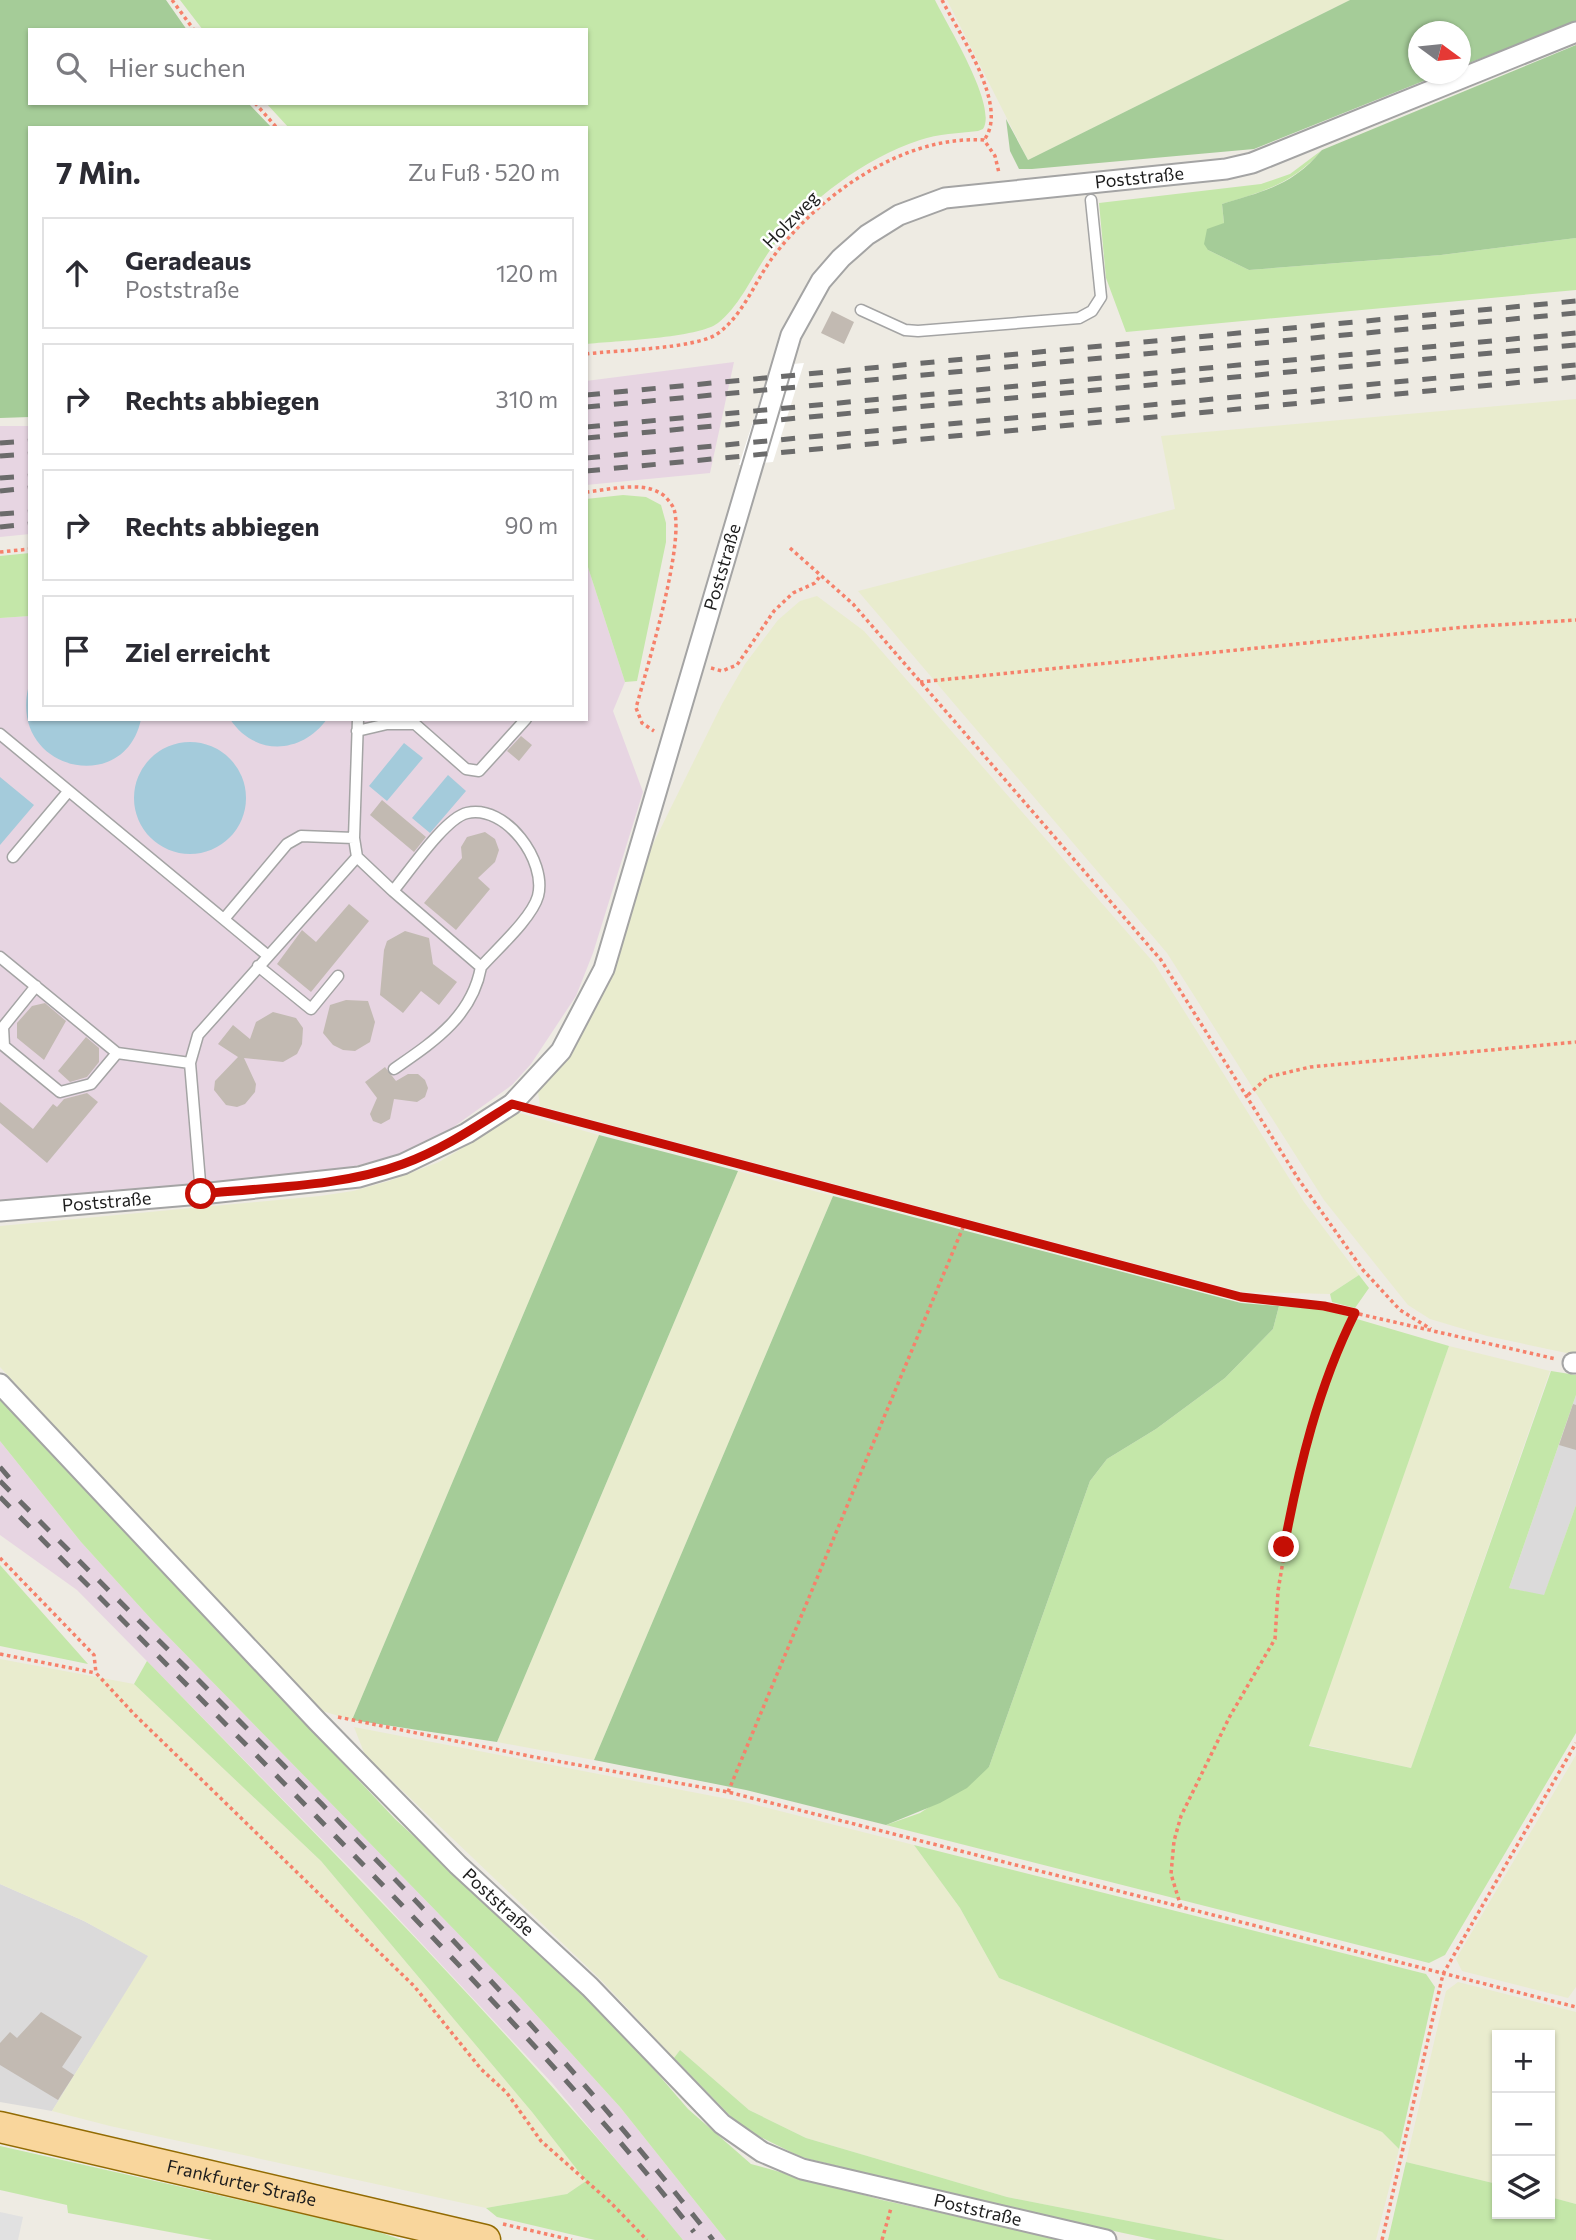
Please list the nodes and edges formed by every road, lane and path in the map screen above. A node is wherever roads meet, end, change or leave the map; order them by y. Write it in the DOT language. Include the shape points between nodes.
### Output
graph roads {
  1 [pos="172,0"];
  2 [pos="942,0"];
  3 [pos="193,28"];
  4 [pos="1576,32"];
  5 [pos="257,105"];
  6 [pos="276,126"];
  7 [pos="984,140"];
  8 [pos="1003,191"];
  9 [pos="1091,200"];
  10 [pos="861,310"];
  11 [pos="588,354"];
  12 [pos="588,492"];
  13 [pos="790,548"];
  14 [pos="28,549"];
  15 [pos="0,552"];
  16 [pos="820,576"];
  17 [pos="1576,620"];
  18 [pos="709,668"];
  19 [pos="920,682"];
  20 [pos="358,721"];
  21 [pos="524,721"];
  22 [pos="357,731"];
  23 [pos="0,734"];
  24 [pos="671,741"];
  25 [pos="67,793"];
  26 [pos="354,838"];
  27 [pos="13,857"];
  28 [pos="357,857"];
  29 [pos="393,891"];
  30 [pos="225,919"];
  31 [pos="267,956"];
  32 [pos="0,957"];
  33 [pos="258,966"];
  34 [pos="481,967"];
  35 [pos="338,976"];
  36 [pos="36,986"];
  37 [pos="1576,1042"];
  38 [pos="117,1053"];
  39 [pos="190,1063"];
  40 [pos="394,1069"];
  41 [pos="1248,1096"];
  42 [pos="512,1104"];
  43 [pos="201,1194"];
  44 [pos="0,1210"];
  45 [pos="964,1225"];
  46 [pos="1355,1313"];
  47 [pos="1435,1331"];
  48 [pos="1575,1363"];
  49 [pos="0,1384"];
  50 [pos="0,1558"];
  51 [pos="0,1654"];
  52 [pos="96,1673"];
  53 [pos="318,1722"];
  54 [pos="1576,1743"];
  55 [pos="727,1792"];
  56 [pos="1181,1907"];
  57 [pos="1443,1974"];
  58 [pos="1576,2007"];
  59 [pos="0,2127"];
  60 [pos="895,2192"];
  61 [pos="485,2240"];
  62 [pos="647,2240"];
  63 [pos="882,2240"];
  64 [pos="1105,2240"];
  65 [pos="1382,2240"];
  1 -- 3 [label="path"];
  2 -- 7 [label="path" via="989,94 991,130"];
  4 -- 8 [label="street, Poststraße" via="1252,163"];
  5 -- 6 [label="path"];
  7 -- 8 [label="path" via="995,156"];
  7 -- 11 [label="path, Holzweg" via="960,138 921,149 840,190 774,256 732,320 716,334 695,342"];
  8 -- 24 [label="street, Poststraße" via="945,198 899,215 841,258 804,306 782,365"];
  9 -- 10 [label="lane" via="1101,297 1092,311 1079,318 918,331 905,330"];
  12 -- 24 [label="path" via="636,488 660,493 674,507 676,528 667,586 636,708 642,723"];
  13 -- 16 [label="path"];
  14 -- 15 [label="path"];
  16 -- 18 [label="path" via="775,611 737,666 722,671"];
  16 -- 19 [label="path" via="853,604"];
  17 -- 19 [label="path"];
  19 -- 41 [label="path" via="1161,960"];
  20 -- 22 [label="lane"];
  21 -- 22 [label="lane" via="479,771 466,769 415,724"];
  22 -- 26 [label="lane"];
  23 -- 25 [label="lane"];
  24 -- 42 [label="street, Poststraße" via="604,969 561,1051"];
  25 -- 27 [label="lane"];
  25 -- 30 [label="lane"];
  26 -- 28 [label="lane"];
  26 -- 30 [label="lane" via="300,836 287,844"];
  28 -- 29 [label="lane"];
  28 -- 31 [label="lane"];
  29 -- 34 [label="lane"];
  29 -- 34 [label="lane" via="451,821 467,813 485,814 510,828 531,856 539,879 538,898"];
  30 -- 31 [label="lane"];
  31 -- 33 [label="lane"];
  32 -- 36 [label="lane"];
  33 -- 35 [label="lane" via="311,1009"];
  33 -- 39 [label="lane" via="198,1035"];
  34 -- 40 [label="lane" via="471,1001 452,1024"];
  36 -- 38 [label="lane"];
  36 -- 38 [label="lane" via="3,1027 4,1046 60,1092 91,1084"];
  37 -- 41 [label="path" via="1310,1067 1268,1077"];
  38 -- 39 [label="lane"];
  39 -- 43 [label="lane"];
  41 -- 47 [label="path" via="1299,1180 1363,1270 1400,1310"];
  42 -- 43 [label="street, Poststraße" via="467,1133 403,1164 359,1177"];
  42 -- 45 [label="path"];
  43 -- 44 [label="street, Poststraße"];
  45 -- 46 [label="path" via="1241,1297"];
  45 -- 55 [label="path"];
  46 -- 47 [label="path"];
  46 -- 56 [label="path" via="1312,1422 1296,1483 1275,1639 1230,1716 1181,1816 1171,1874"];
  47 -- 48 [label="path"];
  49 -- 53 [label="street, Poststraße"];
  50 -- 52 [label="path" via="94,1654"];
  51 -- 52 [label="path"];
  52 -- 62 [label="path" via="414,1986 481,2069 507,2093 541,2141"];
  53 -- 55 [label="path" via="339,1716"];
  53 -- 60 [label="street, Poststraße" via="458,1865 590,1987 722,2124 762,2152 802,2169"];
  54 -- 57 [label="path"];
  55 -- 56 [label="path"];
  56 -- 57 [label="path"];
  57 -- 58 [label="path"];
  57 -- 65 [label="path"];
  59 -- 61 [label="main road, Frankfurter Straße"];
  60 -- 63 [label="path"];
  60 -- 64 [label="street, Poststraße"];
}
